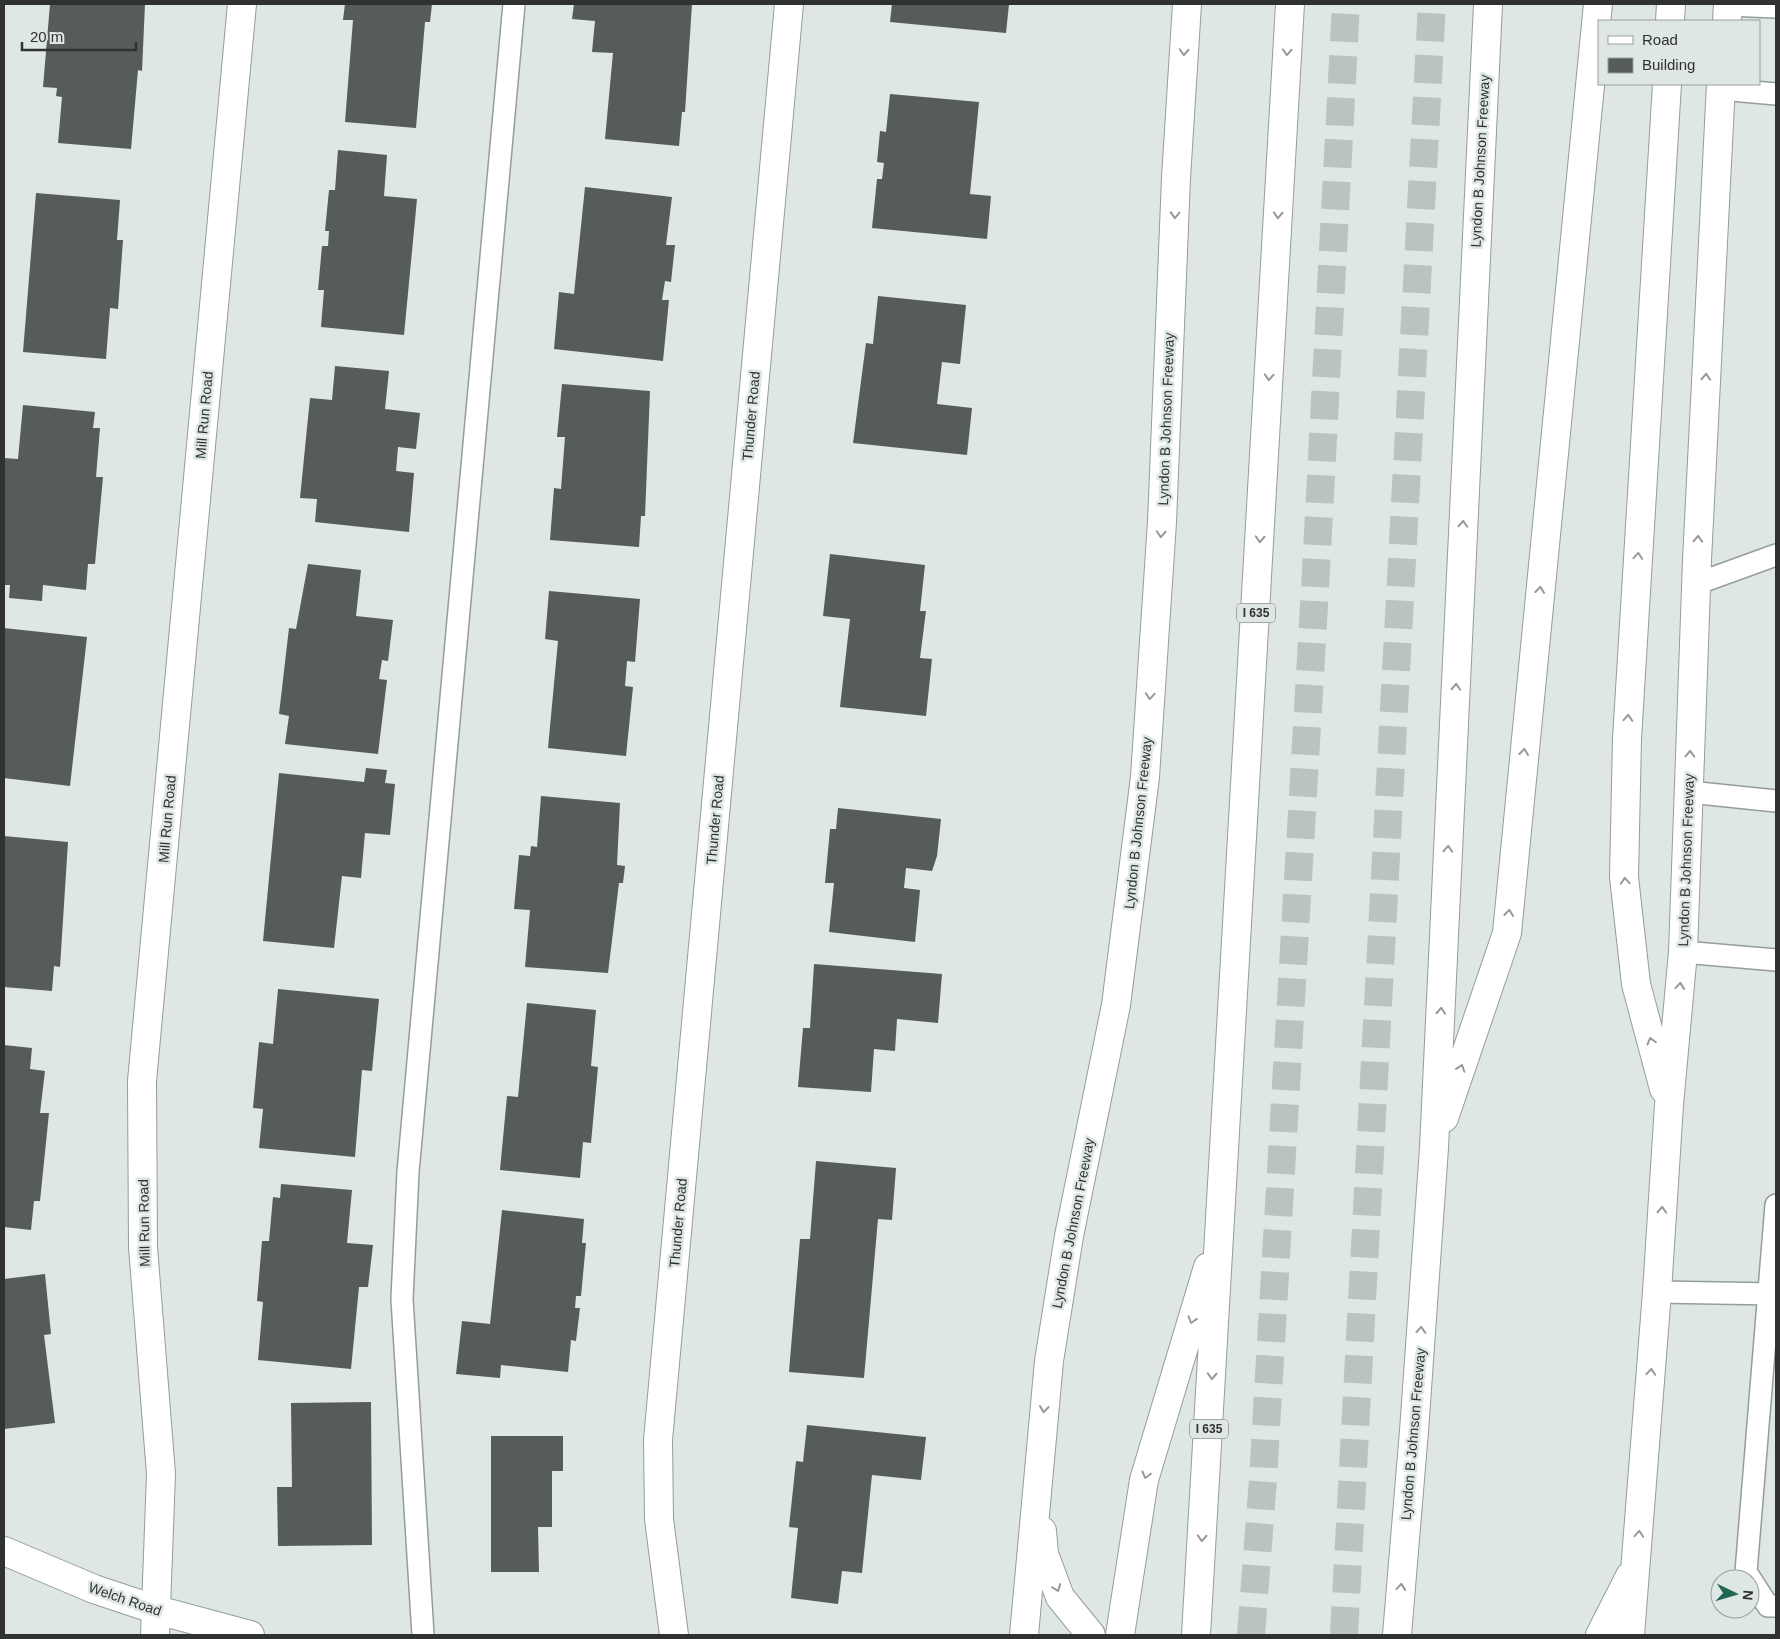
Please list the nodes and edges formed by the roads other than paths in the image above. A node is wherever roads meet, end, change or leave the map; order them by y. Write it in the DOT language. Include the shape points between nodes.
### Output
graph roads {
  1 [pos="242,4"];
  2 [pos="514,4"];
  3 [pos="789,4"];
  4 [pos="1187,4"];
  5 [pos="1290,4"];
  6 [pos="1488,4"];
  7 [pos="1598,4"];
  8 [pos="1671,4"];
  9 [pos="1776,7"];
  10 [pos="1728,10"];
  11 [pos="1670,20"];
  12 [pos="1666,85"];
  13 [pos="1720,87"];
  14 [pos="1776,94"];
  15 [pos="1776,556"];
  16 [pos="1696,584"];
  17 [pos="1688,792"];
  18 [pos="1776,801"];
  19 [pos="1683,952"];
  20 [pos="1776,960"];
  21 [pos="1669,1105"];
  22 [pos="1434,1148"];
  23 [pos="1776,1205"];
  24 [pos="1221,1223"];
  25 [pos="1657,1292"];
  26 [pos="1772,1294"];
  27 [pos="1038,1472"];
  28 [pos="4,1551"];
  29 [pos="1637,1563"];
  30 [pos="1776,1606"];
  31 [pos="156,1623"];
  32 [pos="1089,1634"];
  33 [pos="250,1635"];
  34 [pos="424,1635"];
  35 [pos="674,1635"];
  36 [pos="1024,1635"];
  37 [pos="1120,1635"];
  38 [pos="1196,1635"];
  39 [pos="1396,1635"];
  40 [pos="1600,1635"];
  41 [pos="1630,1635"];
  1 -- 31 [label="main road, Mill Run Road" via="142,1081 143,1247 160,1474"];
  2 -- 34 [label="lane" via="408,1172 402,1299"];
  3 -- 35 [label="main road, Thunder Road" via="658,1440 659,1519"];
  4 -- 27 [label="main road, Lyndon B Johnson Freeway, one-way" via="1176,178 1162,531 1145,777 1116,1005 1069,1236 1049,1361"];
  5 -- 24 [label="main road, I 635, one-way"];
  22 -- 6 [label="main road, Lyndon B Johnson Freeway, one-way"];
  22 -- 7 [label="main road, one-way" via="1507,933"];
  8 -- 11 [label="main road"];
  9 -- 10 [label="lane"];
  21 -- 12 [label="main road, one-way" via="1636,984 1624,877 1627,739"];
  13 -- 14 [label="lane"];
  16 -- 13 [label="main road, Lyndon B Johnson Freeway, one-way"];
  15 -- 16 [label="lane"];
  17 -- 16 [label="main road, Lyndon B Johnson Freeway, one-way"];
  17 -- 18 [label="lane"];
  17 -- 19 [label="main road, Lyndon B Johnson Freeway"];
  19 -- 20 [label="lane"];
  21 -- 19 [label="main road, Lyndon B Johnson Freeway, one-way"];
  25 -- 21 [label="main road, Lyndon B Johnson Freeway, one-way"];
  39 -- 22 [label="main road, Lyndon B Johnson Freeway, one-way"];
  23 -- 26 [label="lane"];
  24 -- 37 [label="main road, one-way" via="1144,1480"];
  24 -- 38 [label="main road, I 635, one-way"];
  25 -- 26 [label="lane"];
  29 -- 25 [label="main road, Lyndon B Johnson Freeway, one-way"];
  26 -- 30 [label="lane" via="1746,1572 1768,1606"];
  27 -- 32 [label="main road, one-way" via="1044,1554 1060,1598"];
  27 -- 36 [label="main road, Lyndon B Johnson Freeway"];
  28 -- 31 [label="main road, Welch Road" via="94,1589"];
  29 -- 40 [label="main road"];
  29 -- 41 [label="main road, Lyndon B Johnson Freeway"];
  31 -- 33 [label="main road, Welch Road"];
}
